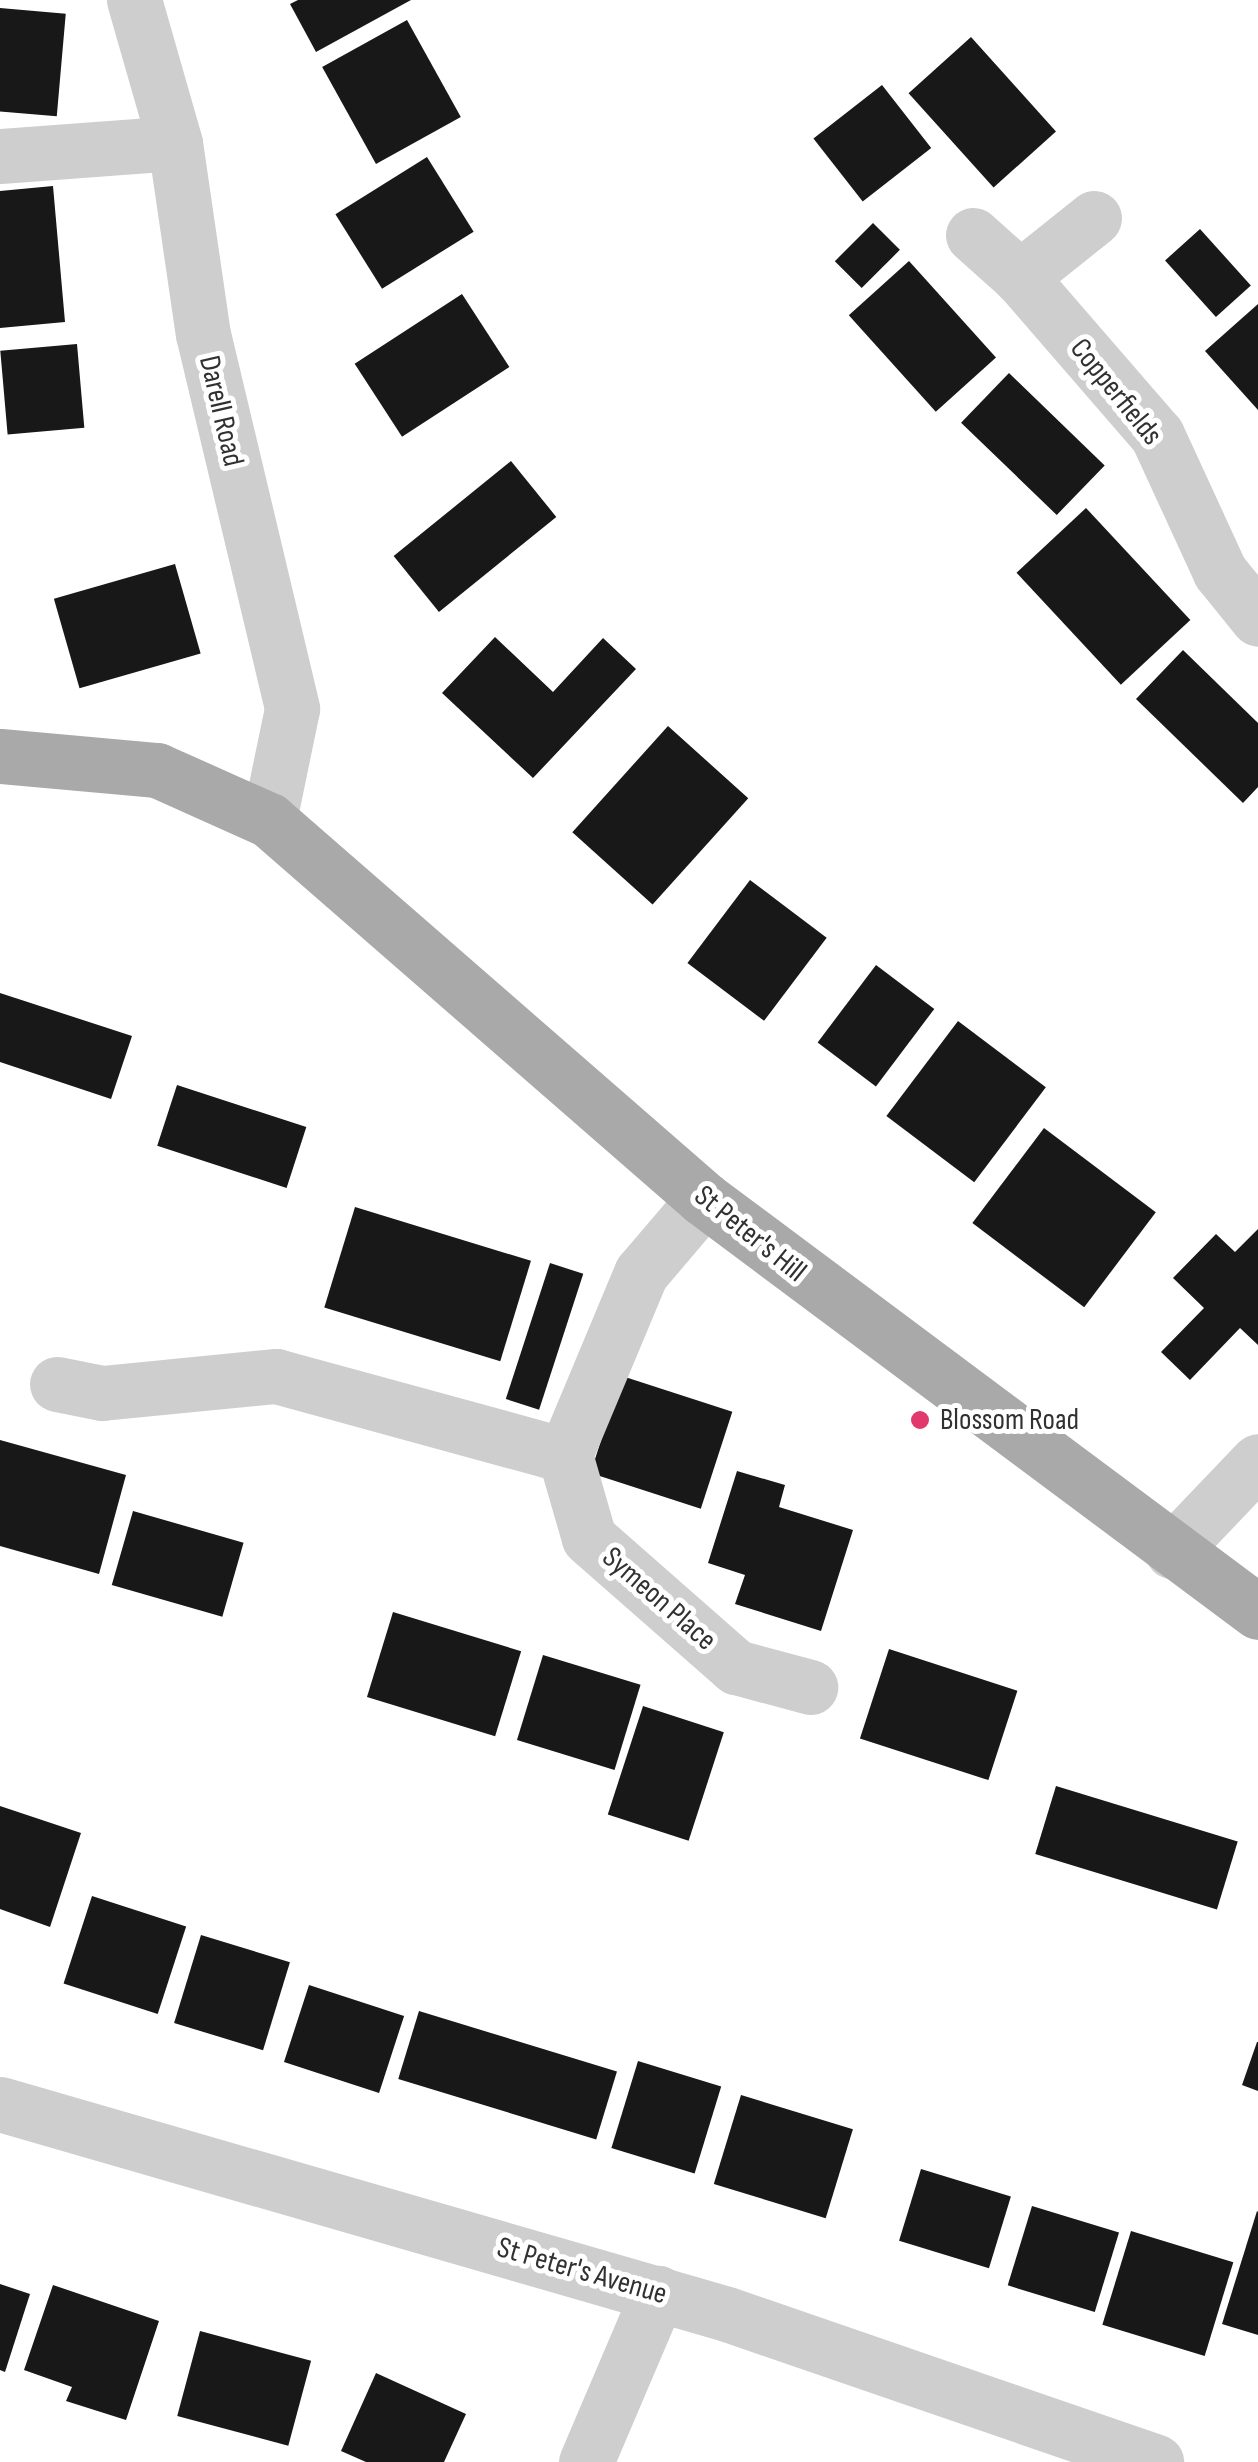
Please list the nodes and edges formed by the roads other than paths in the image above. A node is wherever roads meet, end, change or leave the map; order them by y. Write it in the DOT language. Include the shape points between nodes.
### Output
graph roads {
  1 [pos="134,0"];
  2 [pos="175,143"];
  3 [pos="0,156"];
  4 [pos="1094,218"];
  5 [pos="973,235"];
  6 [pos="1020,277"];
  7 [pos="1258,619"];
  8 [pos="0,756"];
  9 [pos="269,820"];
  10 [pos="704,1199"];
  11 [pos="57,1384"];
  12 [pos="542,1448"];
  13 [pos="1258,1461"];
  14 [pos="1172,1552"];
  15 [pos="1258,1612"];
  16 [pos="810,1687"];
  17 [pos="0,2104"];
  18 [pos="658,2293"];
  19 [pos="586,2462"];
  20 [pos="1156,2462"];
  1 -- 2 [label="street, Darell Road"];
  2 -- 3 [label="street"];
  2 -- 9 [label="street, Darell Road" via="203,334 292,709"];
  4 -- 6 [label="street"];
  5 -- 6 [label="street, Copperfields"];
  6 -- 7 [label="street, Copperfields" via="1156,435 1220,572"];
  8 -- 9 [label="main road, St Peter's Hill" via="157,770"];
  9 -- 10 [label="main road, St Peter's Hill"];
  10 -- 12 [label="street" via="642,1272"];
  10 -- 14 [label="main road, St Peter's Hill"];
  11 -- 12 [label="street" via="102,1393 276,1376"];
  12 -- 16 [label="street, Symeon Place" via="589,1538 736,1666"];
  13 -- 14 [label="street"];
  14 -- 15 [label="main road, St Peter's Hill"];
  17 -- 18 [label="street, St Peter's Avenue"];
  18 -- 19 [label="street"];
  18 -- 20 [label="street, St Peter's Avenue"];
}
